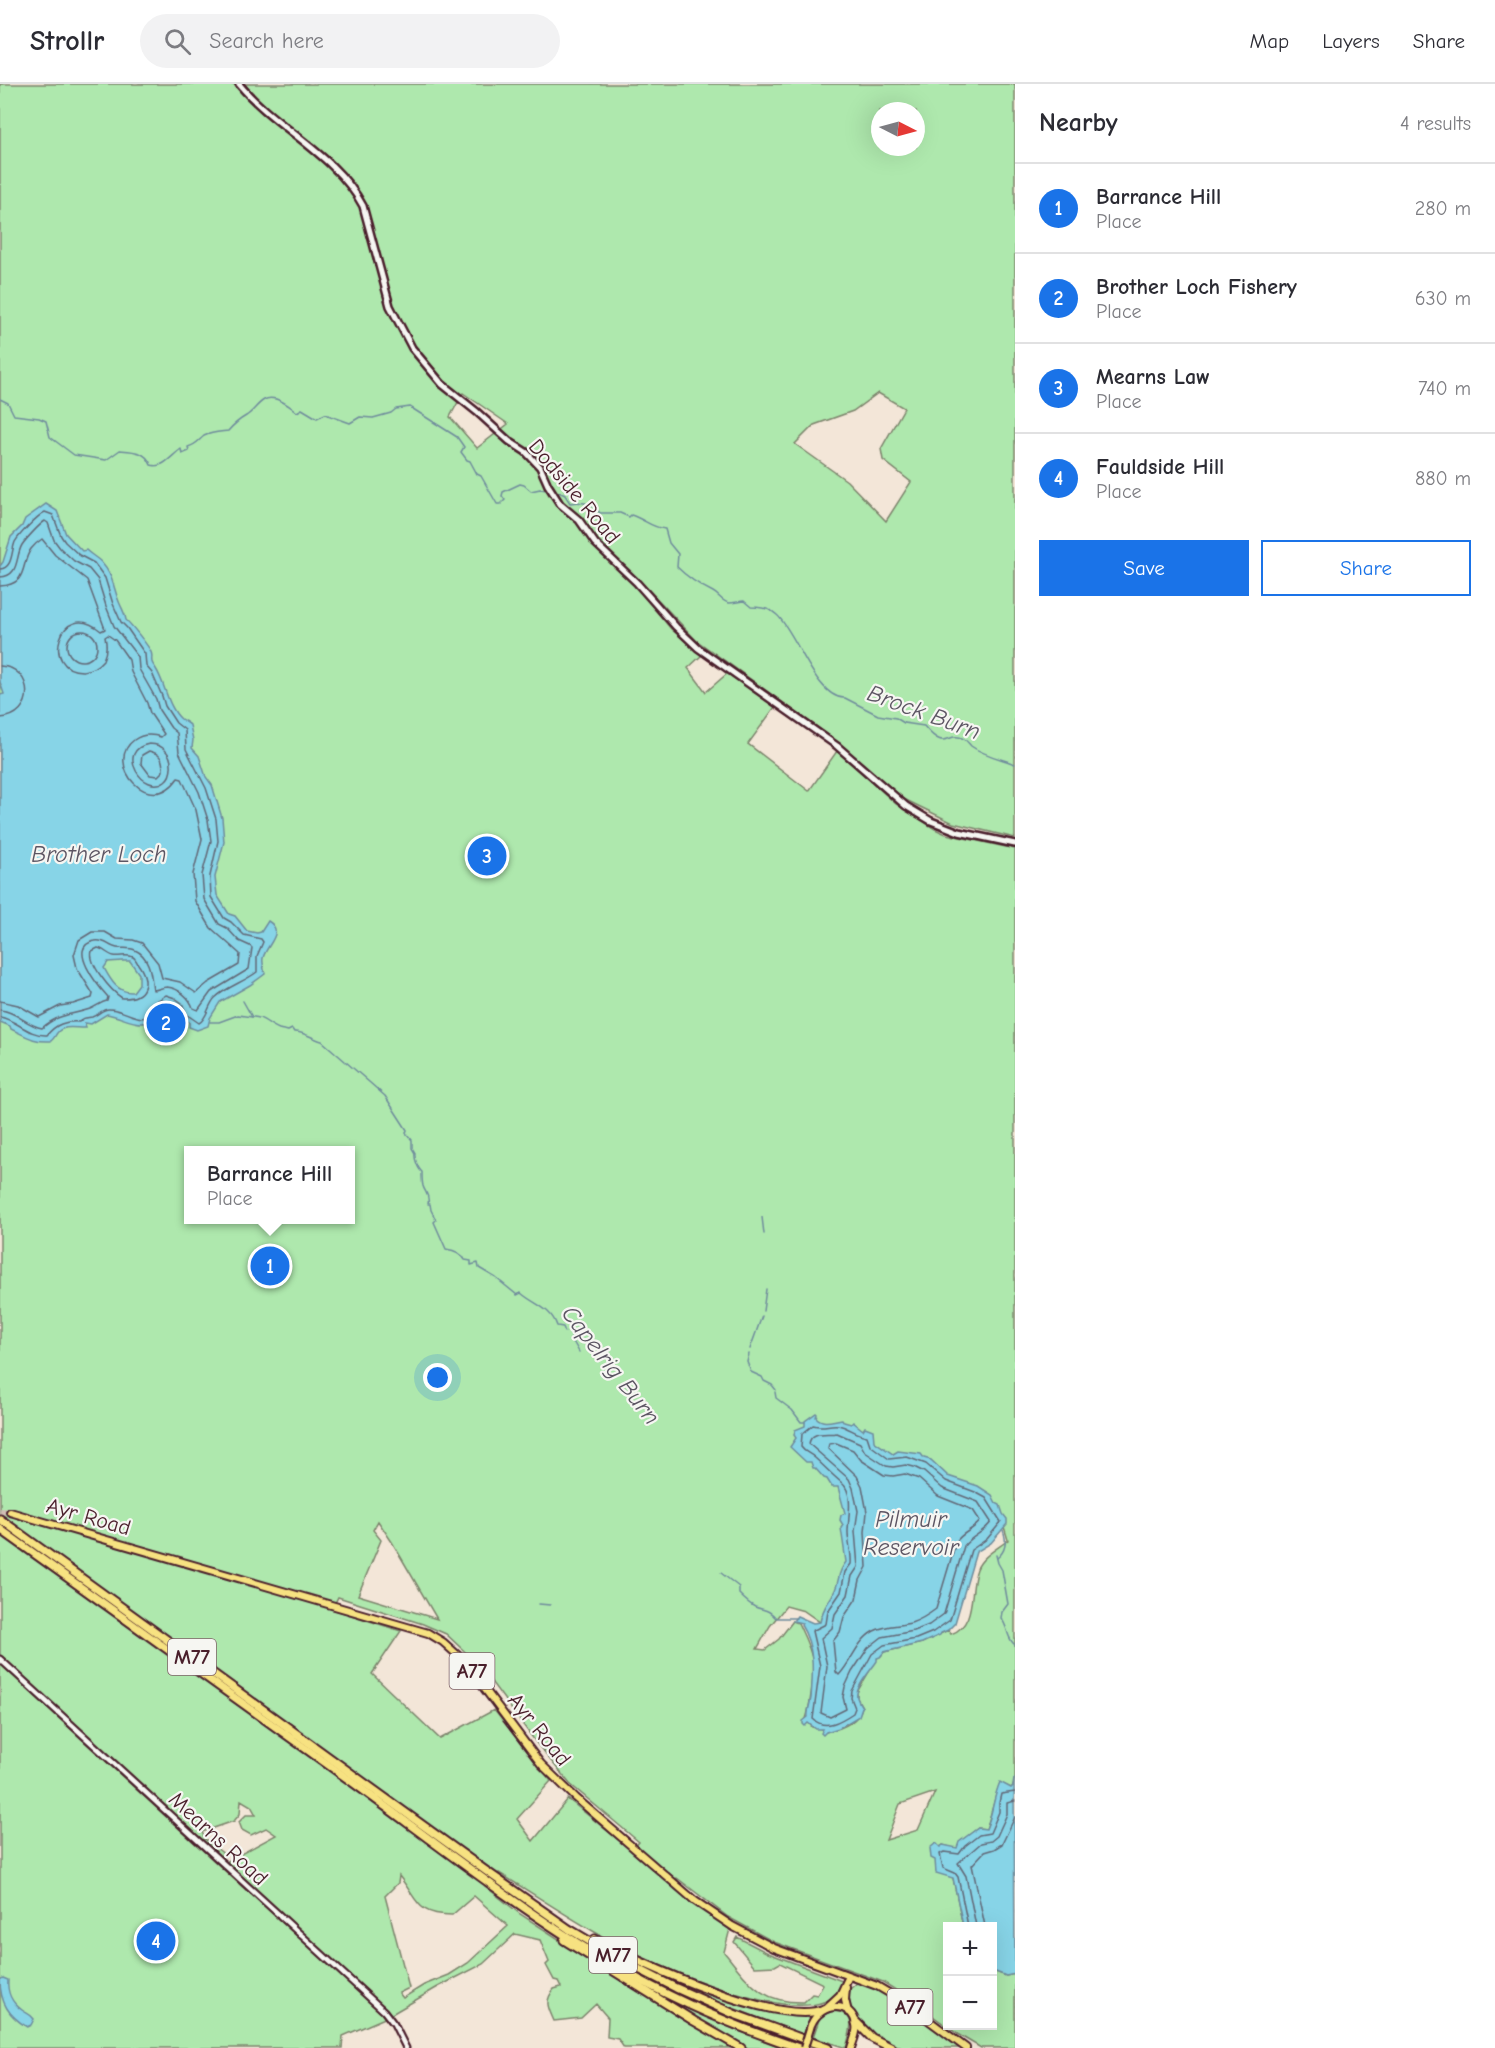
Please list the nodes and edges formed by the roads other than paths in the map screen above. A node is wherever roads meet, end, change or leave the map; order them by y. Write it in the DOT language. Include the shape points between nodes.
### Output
graph roads {
  1 [pos="239,84"];
  2 [pos="1015,844"];
  3 [pos="10,1512"];
  4 [pos="0,1519"];
  5 [pos="0,1529"];
  6 [pos="0,1659"];
  7 [pos="492,1885"];
  8 [pos="543,1911"];
  9 [pos="849,1976"];
  10 [pos="846,1986"];
  11 [pos="825,2008"];
  12 [pos="848,2012"];
  13 [pos="856,2022"];
  14 [pos="406,2048"];
  15 [pos="741,2048"];
  16 [pos="799,2048"];
  17 [pos="804,2048"];
  18 [pos="828,2048"];
  19 [pos="851,2048"];
  20 [pos="892,2048"];
  21 [pos="966,2048"];
  1 -- 2 [label="main road, Dodside Road" via="338,170 356,192 390,306 426,366 442,384 526,452 540,467 560,504 676,627 698,648 837,746 906,806 959,832"];
  3 -- 9 [label="main road, Ayr Road / A77" via="428,1634 443,1642 462,1659 541,1764 695,1901 759,1941"];
  4 -- 8 [label="highway, M77"];
  5 -- 7 [label="highway, M77"];
  6 -- 14 [label="street, Mearns Road" via="384,2011"];
  7 -- 15 [label="highway" via="572,1945"];
  7 -- 16 [label="highway, M77" via="567,1937 646,1983"];
  8 -- 11 [label="highway" via="634,1959 715,1992 777,2008 808,2012"];
  8 -- 18 [label="highway, M77" via="621,1960 676,1988"];
  9 -- 10 [label="main road"];
  9 -- 21 [label="main road, Ayr Road / A77" via="897,1998"];
  10 -- 11 [label="main road" via="835,2002"];
  10 -- 12 [label="main road"];
  11 -- 12 [label="main road" via="839,2007"];
  11 -- 17 [label="main road, bridge" via="815,2016"];
  12 -- 13 [label="main road"];
  13 -- 19 [label="main road"];
  13 -- 20 [label="highway" via="872,2038"];
}
